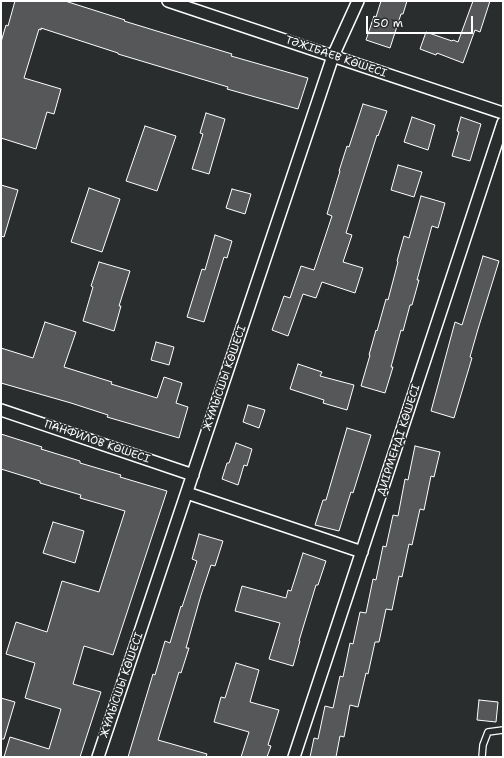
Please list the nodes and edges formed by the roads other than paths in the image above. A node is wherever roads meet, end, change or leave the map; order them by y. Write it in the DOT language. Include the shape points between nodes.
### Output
graph roads {
  1 [pos="168,1"];
  2 [pos="358,1"];
  3 [pos="333,56"];
  4 [pos="503,113"];
  5 [pos="503,123"];
  6 [pos="1,410"];
  7 [pos="193,474"];
  8 [pos="186,493"];
  9 [pos="362,552"];
  10 [pos="503,730"];
  11 [pos="98,757"];
  12 [pos="294,757"];
  13 [pos="482,757"];
  1 -- 3 [label="street, ТӘЖІБАЕВ КӨШЕСІ"];
  2 -- 3 [label="street, ЖҰМЫСШЫ КӨШЕСІ"];
  3 -- 4 [label="street, ТӘЖІБАЕВ КӨШЕСІ"];
  3 -- 7 [label="street, ЖҰМЫСШЫ КӨШЕСІ"];
  5 -- 9 [label="street, ДИІРМЕНДІ КӨШЕСІ"];
  6 -- 7 [label="street, ПАНФИЛОВ КӨШЕСІ"];
  7 -- 8 [label="street, ЖҰМЫСШЫ КӨШЕСІ"];
  8 -- 9 [label="street"];
  8 -- 11 [label="street, ЖҰМЫСШЫ КӨШЕСІ"];
  9 -- 12 [label="street, ДИІРМЕНДІ КӨШЕСІ"];
  10 -- 13 [label="lane" via="488,732"];
}
